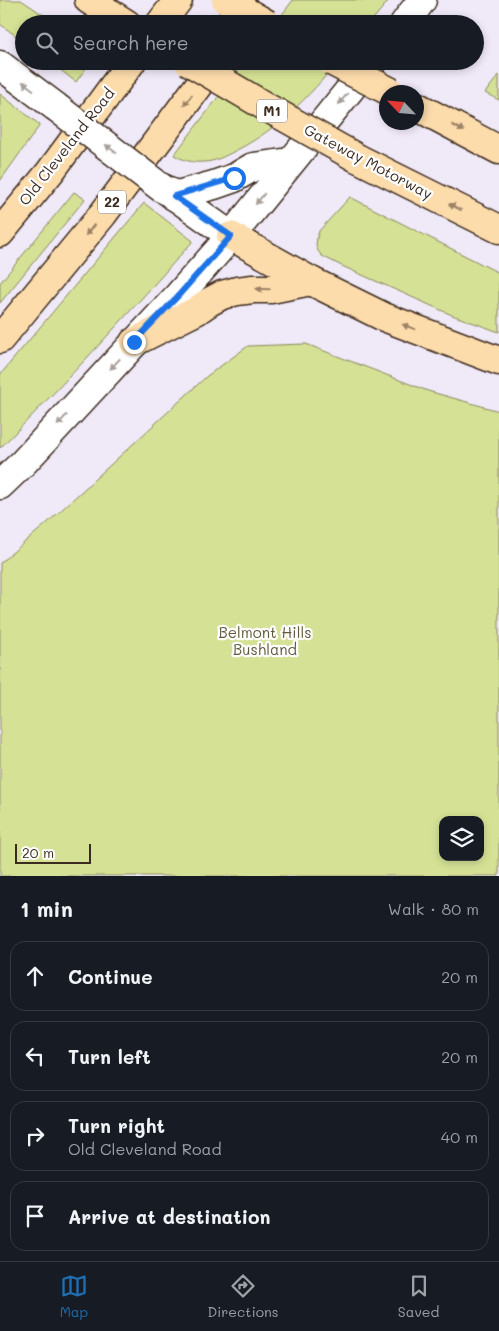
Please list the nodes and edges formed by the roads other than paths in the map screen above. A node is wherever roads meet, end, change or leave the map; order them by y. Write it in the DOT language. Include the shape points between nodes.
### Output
graph roads {
  1 [pos="89,0"];
  2 [pos="178,0"];
  3 [pos="226,0"];
  4 [pos="263,0"];
  5 [pos="422,0"];
  6 [pos="112,15"];
  7 [pos="167,15"];
  8 [pos="251,15"];
  9 [pos="252,15"];
  10 [pos="411,15"];
  11 [pos="0,65"];
  12 [pos="125,70"];
  13 [pos="203,70"];
  14 [pos="210,70"];
  15 [pos="348,70"];
  16 [pos="367,70"];
  17 [pos="379,86"];
  18 [pos="424,110"];
  19 [pos="499,150"];
  20 [pos="290,162"];
  21 [pos="169,192"];
  22 [pos="499,229"];
  23 [pos="0,232"];
  24 [pos="231,236"];
  25 [pos="311,281"];
  26 [pos="0,338"];
  27 [pos="134,342"];
  28 [pos="499,361"];
  29 [pos="0,485"];
  1 -- 6 [label="highway"];
  2 -- 7 [label="highway"];
  3 -- 8 [label="highway, bridge"];
  4 -- 9 [label="highway"];
  5 -- 10 [label="main road"];
  21 -- 11 [label="main road, one-way, bridge"];
  12 -- 23 [label="highway, Old Cleveland Road" via="50,172"];
  22 -- 13 [label="highway, Gateway Motorway / M1, one-way, bridge" via="357,158"];
  14 -- 26 [label="highway, 22, one-way" via="103,214"];
  15 -- 17 [label="highway, bridge"];
  16 -- 20 [label="main road, one-way"];
  18 -- 19 [label="highway, one-way"];
  20 -- 21 [label="main road" via="253,167 234,178"];
  20 -- 24 [label="main road, one-way"];
  21 -- 24 [label="main road"];
  24 -- 25 [label="highway"];
  24 -- 27 [label="main road"];
  25 -- 27 [label="highway, one-way" via="222,295"];
  28 -- 25 [label="highway, one-way" via="384,317"];
  27 -- 29 [label="main road, one-way"];
}
